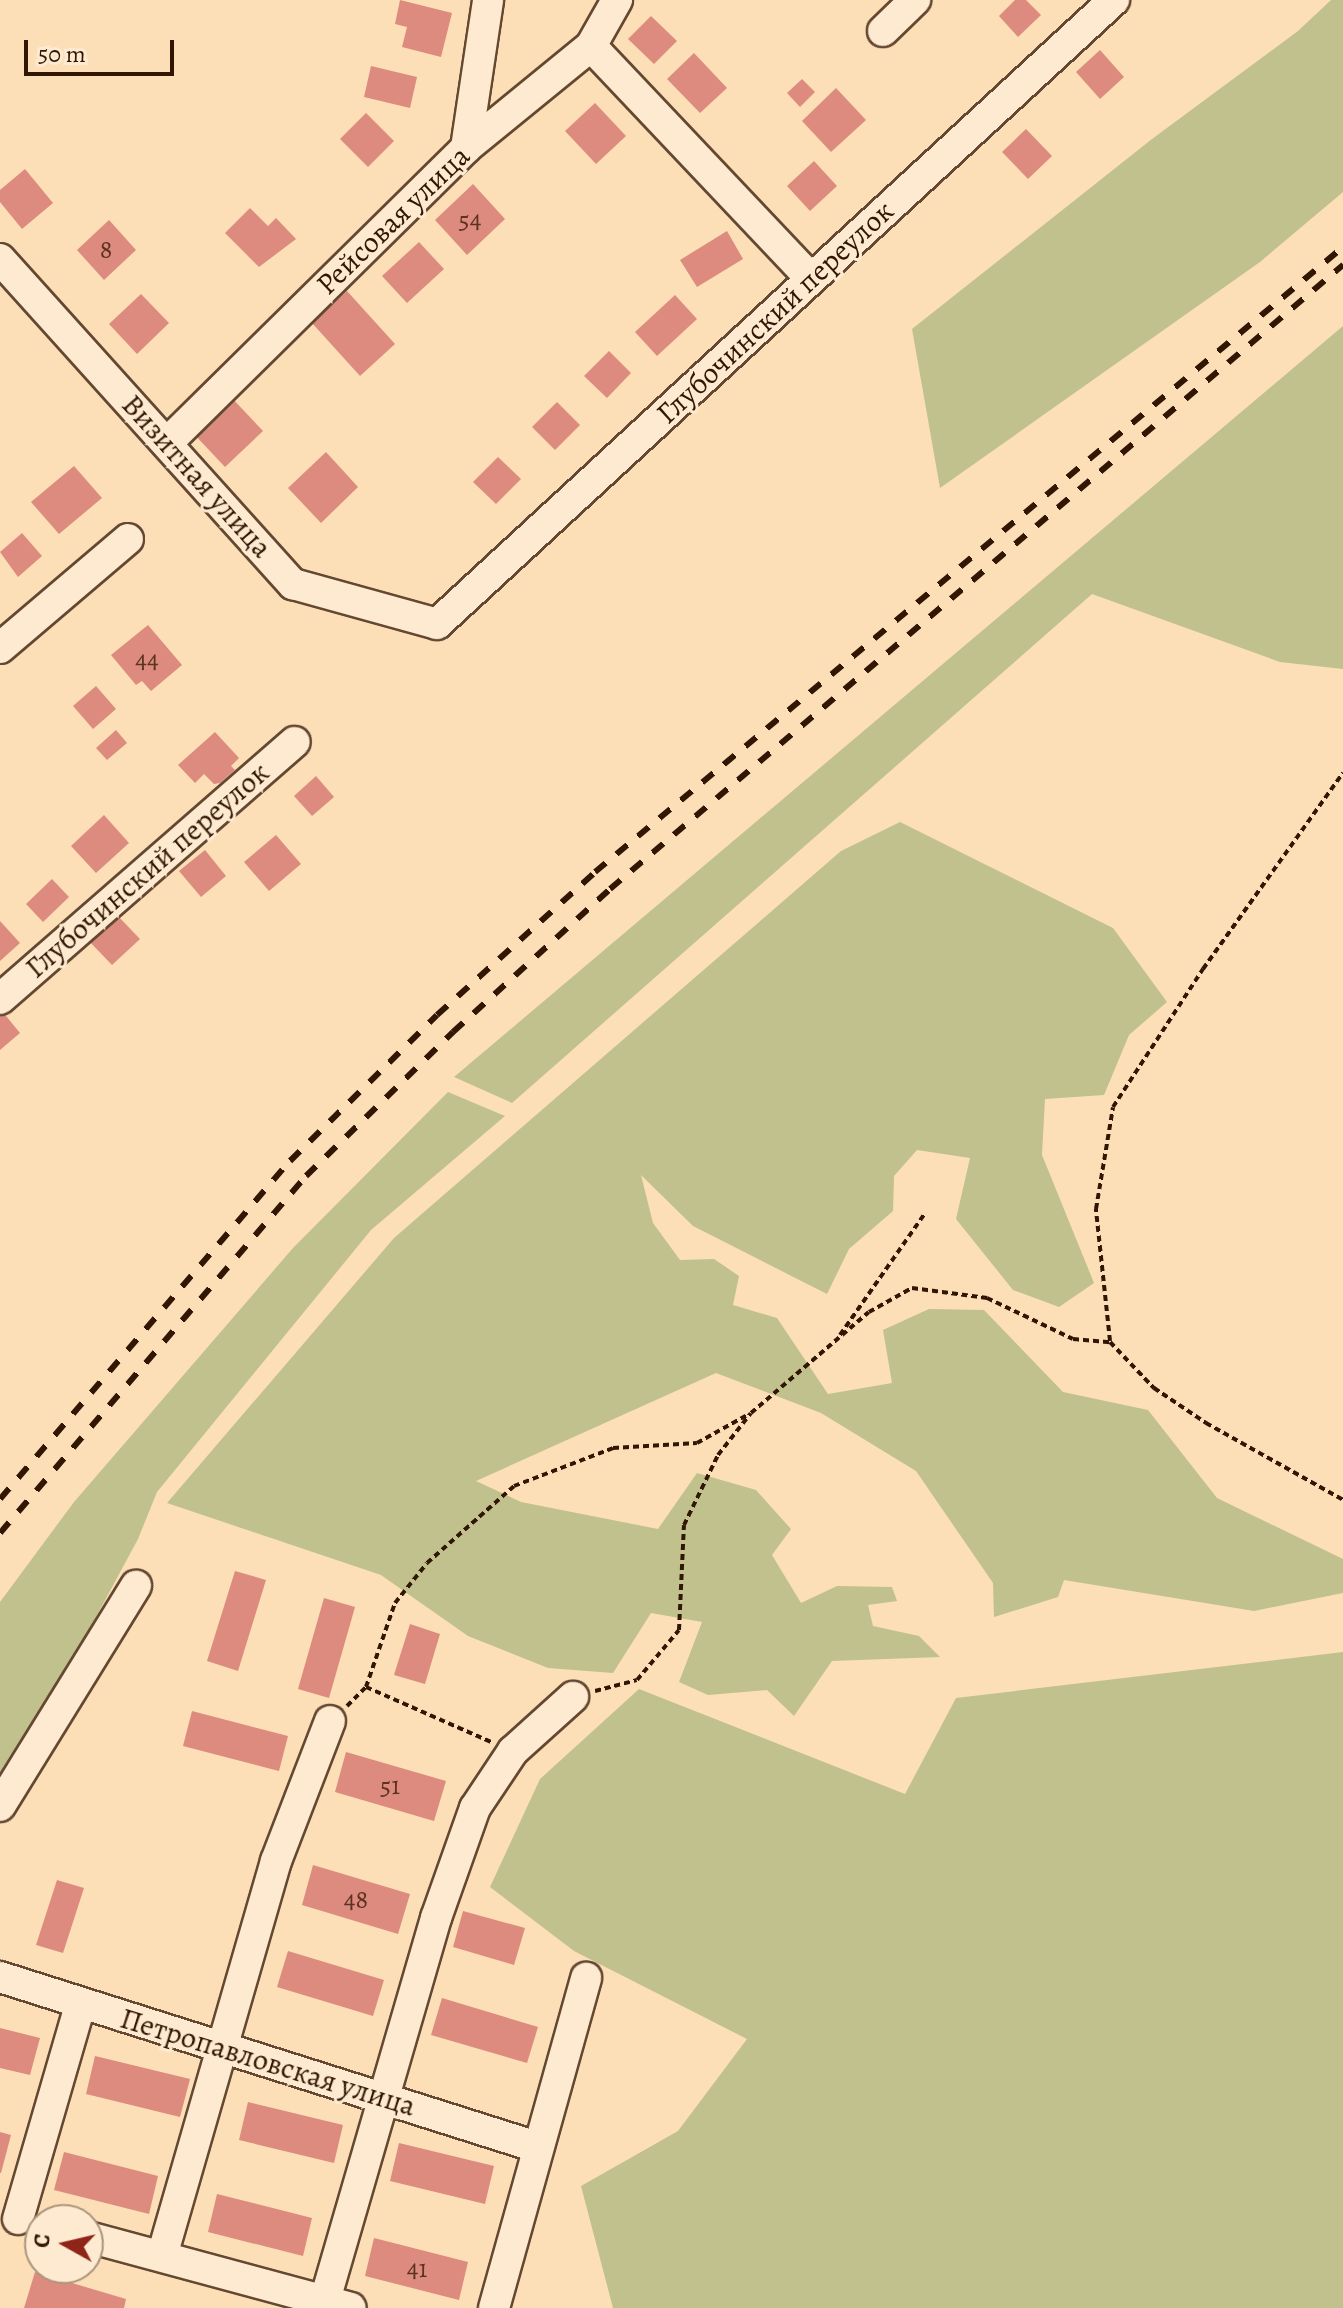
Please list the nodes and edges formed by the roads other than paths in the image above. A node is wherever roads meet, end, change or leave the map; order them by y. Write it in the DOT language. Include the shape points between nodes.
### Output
graph roads {
  1 [pos="488,0"];
  2 [pos="617,0"];
  3 [pos="915,0"];
  4 [pos="1094,6"];
  5 [pos="883,31"];
  6 [pos="591,46"];
  7 [pos="466,148"];
  8 [pos="1,262"];
  9 [pos="811,279"];
  10 [pos="168,442"];
  11 [pos="128,539"];
  12 [pos="437,624"];
  13 [pos="0,648"];
  14 [pos="295,742"];
  15 [pos="0,999"];
  16 [pos="136,1586"];
  17 [pos="573,1697"];
  18 [pos="330,1721"];
  19 [pos="0,1806"];
  20 [pos="0,1977"];
  21 [pos="586,1978"];
  22 [pos="80,2005"];
  23 [pos="219,2047"];
  24 [pos="388,2096"];
  25 [pos="537,2147"];
  26 [pos="19,2220"];
  27 [pos="104,2241"];
  28 [pos="162,2256"];
  29 [pos="338,2304"];
  30 [pos="494,2308"];
  1 -- 7 [label="street"];
  2 -- 6 [label="street, Рейсовая улица"];
  3 -- 5 [label="street"];
  4 -- 9 [label="street, Глубочинский переулок"];
  6 -- 7 [label="street, Рейсовая улица"];
  6 -- 9 [label="street"];
  7 -- 10 [label="street, Рейсовая улица"];
  8 -- 10 [label="street, Визитная улица"];
  9 -- 12 [label="street, Глубочинский переулок"];
  10 -- 12 [label="street, Визитная улица" via="293,584"];
  11 -- 13 [label="street"];
  14 -- 15 [label="street, Глубочинский переулок"];
  16 -- 19 [label="street"];
  17 -- 24 [label="street" via="513,1751 475,1808 436,1918"];
  18 -- 23 [label="street" via="276,1861"];
  20 -- 22 [label="street, Петропавловская улица"];
  21 -- 25 [label="street"];
  22 -- 23 [label="street, Петропавловская улица"];
  22 -- 26 [label="street"];
  23 -- 24 [label="street, Петропавловская улица"];
  23 -- 28 [label="street"];
  24 -- 25 [label="street, Петропавловская улица"];
  24 -- 29 [label="street"];
  25 -- 30 [label="street"];
  27 -- 28 [label="street"];
  28 -- 29 [label="street"];
}
